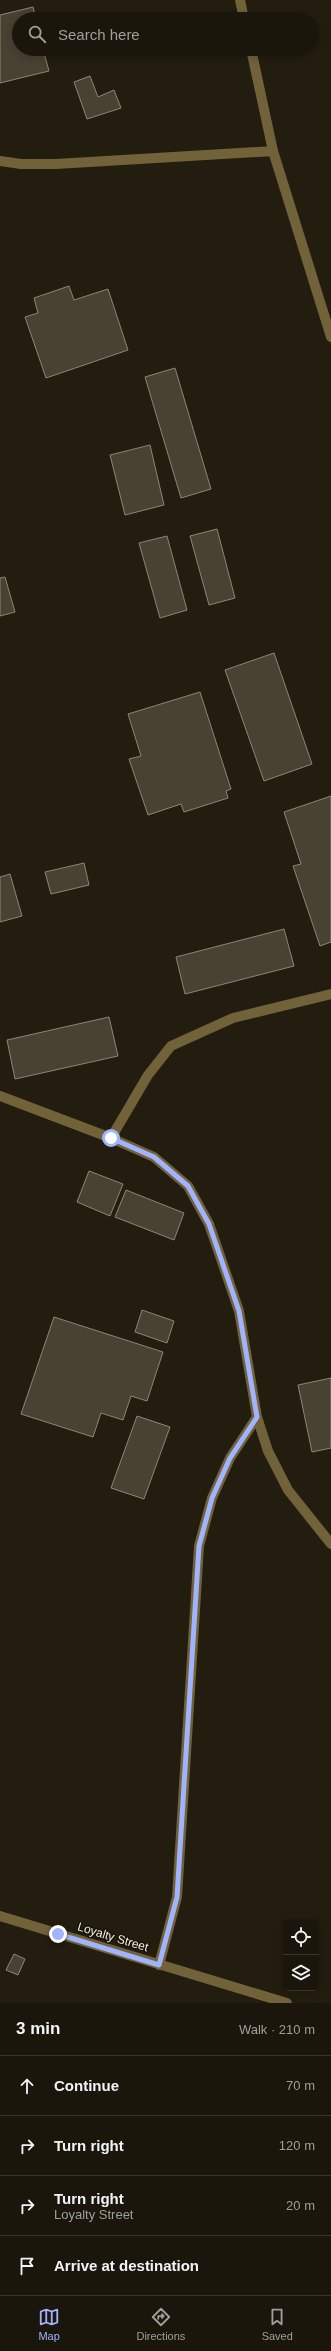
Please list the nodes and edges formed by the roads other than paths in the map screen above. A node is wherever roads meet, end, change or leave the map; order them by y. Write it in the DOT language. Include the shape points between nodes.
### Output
graph roads {
  1 [pos="240,0"];
  2 [pos="243,12"];
  3 [pos="253,56"];
  4 [pos="274,151"];
  5 [pos="0,161"];
  6 [pos="331,337"];
  7 [pos="331,994"];
  8 [pos="0,1096"];
  9 [pos="111,1138"];
  10 [pos="257,1417"];
  11 [pos="331,1544"];
  12 [pos="0,1916"];
  13 [pos="159,1965"];
  14 [pos="287,2003"];
  1 -- 2 [label="street"];
  3 -- 4 [label="street"];
  4 -- 5 [label="street" via="56,164"];
  4 -- 6 [label="street"];
  7 -- 9 [label="street" via="233,1018 171,1046 148,1075"];
  8 -- 9 [label="street"];
  9 -- 10 [label="street" via="154,1157 188,1186 209,1224 239,1311"];
  10 -- 11 [label="street" via="268,1450 288,1490"];
  10 -- 13 [label="street" via="230,1458 212,1498 199,1546 177,1897"];
  12 -- 13 [label="street, Loyalty Street"];
  13 -- 14 [label="street, Loyalty Street"];
}
